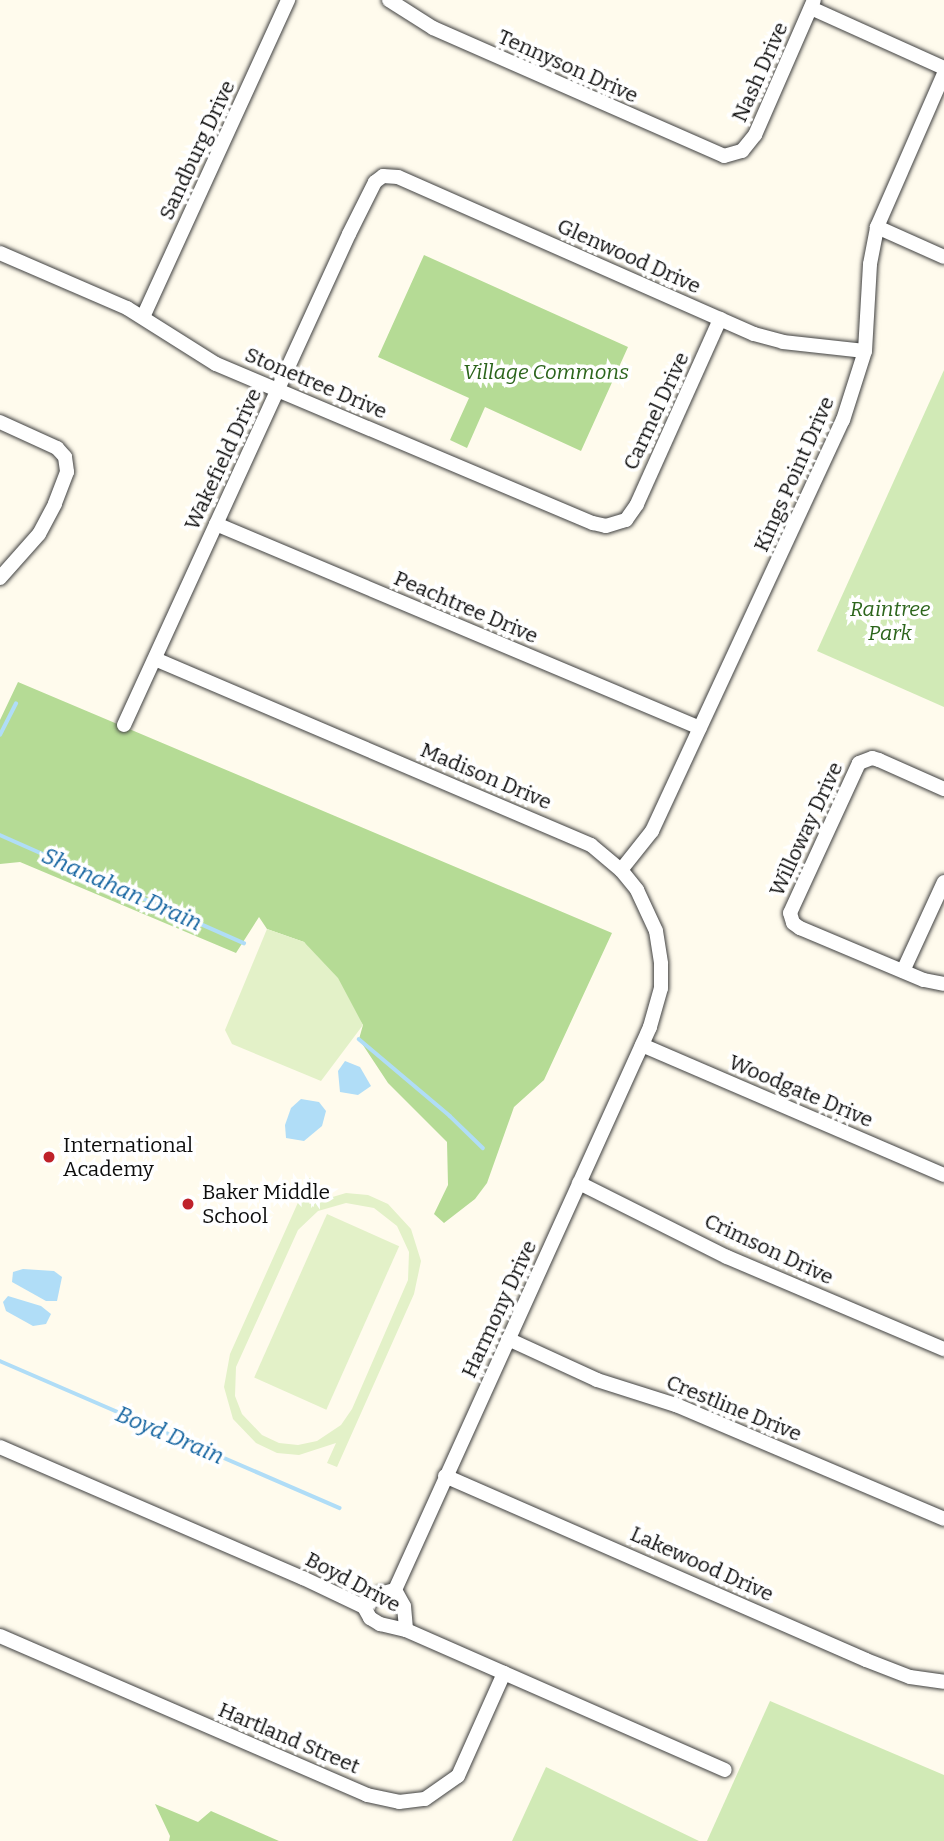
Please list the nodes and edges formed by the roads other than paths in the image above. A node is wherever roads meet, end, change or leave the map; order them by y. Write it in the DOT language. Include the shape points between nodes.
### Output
graph roads {
  1 [pos="288,0"];
  2 [pos="393,1"];
  3 [pos="813,4"];
  4 [pos="944,68"];
  5 [pos="944,74"];
  6 [pos="736,154"];
  7 [pos="383,176"];
  8 [pos="877,226"];
  9 [pos="0,253"];
  10 [pos="944,257"];
  11 [pos="143,317"];
  12 [pos="720,319"];
  13 [pos="865,351"];
  14 [pos="277,390"];
  15 [pos="0,422"];
  16 [pos="626,520"];
  17 [pos="216,524"];
  18 [pos="0,579"];
  19 [pos="155,659"];
  20 [pos="124,725"];
  21 [pos="700,728"];
  22 [pos="944,789"];
  23 [pos="621,870"];
  24 [pos="944,882"];
  25 [pos="903,971"];
  26 [pos="944,984"];
  27 [pos="642,1045"];
  28 [pos="944,1175"];
  29 [pos="579,1183"];
  30 [pos="508,1339"];
  31 [pos="944,1349"];
  32 [pos="0,1447"];
  33 [pos="445,1476"];
  34 [pos="944,1519"];
  35 [pos="395,1590"];
  36 [pos="364,1607"];
  37 [pos="406,1630"];
  38 [pos="0,1636"];
  39 [pos="504,1673"];
  40 [pos="944,1682"];
  41 [pos="725,1770"];
  1 -- 11 [label="street, Sandburg Drive"];
  2 -- 6 [label="street, Tennyson Drive" via="433,28 703,149 724,156"];
  3 -- 4 [label="street"];
  3 -- 6 [label="street, Nash Drive" via="755,135"];
  5 -- 8 [label="street, Kings Point Drive"];
  7 -- 12 [label="street, Glenwood Drive" via="398,177"];
  7 -- 14 [label="street, Wakefield Drive" via="369,192"];
  8 -- 10 [label="street"];
  8 -- 13 [label="street, Kings Point Drive"];
  9 -- 11 [label="street, Stonetree Drive"];
  11 -- 14 [label="street, Stonetree Drive" via="205,359"];
  12 -- 13 [label="street, Glenwood Drive" via="783,342"];
  12 -- 16 [label="street, Carmel Drive"];
  13 -- 21 [label="street, Kings Point Drive" via="843,420"];
  14 -- 16 [label="street, Stonetree Drive" via="593,523 616,525"];
  14 -- 17 [label="street, Wakefield Drive"];
  15 -- 18 [label="street" via="48,442 65,457 67,472 48,519"];
  17 -- 19 [label="street, Wakefield Drive"];
  17 -- 21 [label="street, Peachtree Drive"];
  19 -- 20 [label="street, Wakefield Drive"];
  19 -- 23 [label="street, Madison Drive" via="570,834"];
  21 -- 23 [label="street, Kings Point Drive" via="648,838"];
  22 -- 25 [label="street, Willoway Drive" via="865,759 855,768 792,905 791,919 800,928"];
  23 -- 27 [label="street, Madison Drive" via="649,912 661,964 657,1005"];
  24 -- 25 [label="street"];
  25 -- 26 [label="street"];
  27 -- 28 [label="street, Woodgate Drive"];
  27 -- 29 [label="street, Harmony Drive"];
  29 -- 30 [label="street, Harmony Drive"];
  29 -- 31 [label="street, Crimson Drive" via="727,1256"];
  30 -- 33 [label="street, Harmony Drive"];
  30 -- 34 [label="street, Crestline Drive" via="597,1380 684,1408"];
  32 -- 36 [label="street, Boyd Drive"];
  33 -- 35 [label="street, Harmony Drive"];
  33 -- 40 [label="street, Lakewood Drive" via="866,1660 910,1677"];
  35 -- 36 [label="street" via="379,1594"];
  35 -- 37 [label="street" via="404,1606"];
  36 -- 37 [label="street, Boyd Drive" via="380,1624"];
  37 -- 39 [label="street, Boyd Drive"];
  38 -- 39 [label="street, Hartland Street" via="367,1795 399,1802 425,1798 457,1776"];
  39 -- 41 [label="street, Boyd Drive"];
}
